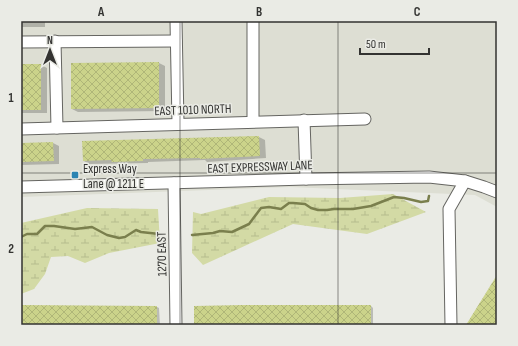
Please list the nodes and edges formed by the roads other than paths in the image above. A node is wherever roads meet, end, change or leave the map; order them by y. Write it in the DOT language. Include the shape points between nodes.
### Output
graph roads {
  1 [pos="176,21"];
  2 [pos="253,21"];
  3 [pos="55,41"];
  4 [pos="176,41"];
  5 [pos="21,42"];
  6 [pos="365,118"];
  7 [pos="304,120"];
  8 [pos="253,121"];
  9 [pos="178,123"];
  10 [pos="57,128"];
  11 [pos="21,129"];
  12 [pos="306,179"];
  13 [pos="465,181"];
  14 [pos="174,183"];
  15 [pos="21,188"];
  16 [pos="497,192"];
  17 [pos="176,325"];
  18 [pos="451,325"];
  1 -- 4 [label="street"];
  2 -- 8 [label="street"];
  3 -- 4 [label="street"];
  3 -- 5 [label="street"];
  3 -- 10 [label="street"];
  4 -- 9 [label="street"];
  6 -- 7 [label="street, EAST 1010 NORTH"];
  7 -- 8 [label="street, EAST 1010 NORTH"];
  7 -- 12 [label="street"];
  8 -- 9 [label="street, EAST 1010 NORTH"];
  9 -- 10 [label="street, EAST 1010 NORTH"];
  10 -- 11 [label="street, EAST 1010 NORTH"];
  12 -- 13 [label="street, EAST EXPRESSWAY LANE" via="429,177"];
  12 -- 14 [label="street, EAST EXPRESSWAY LANE"];
  13 -- 16 [label="street, EAST EXPRESSWAY LANE"];
  13 -- 18 [label="street" via="449,210"];
  14 -- 15 [label="street, EAST EXPRESSWAY LANE"];
  14 -- 17 [label="street, 1270 EAST"];
}
